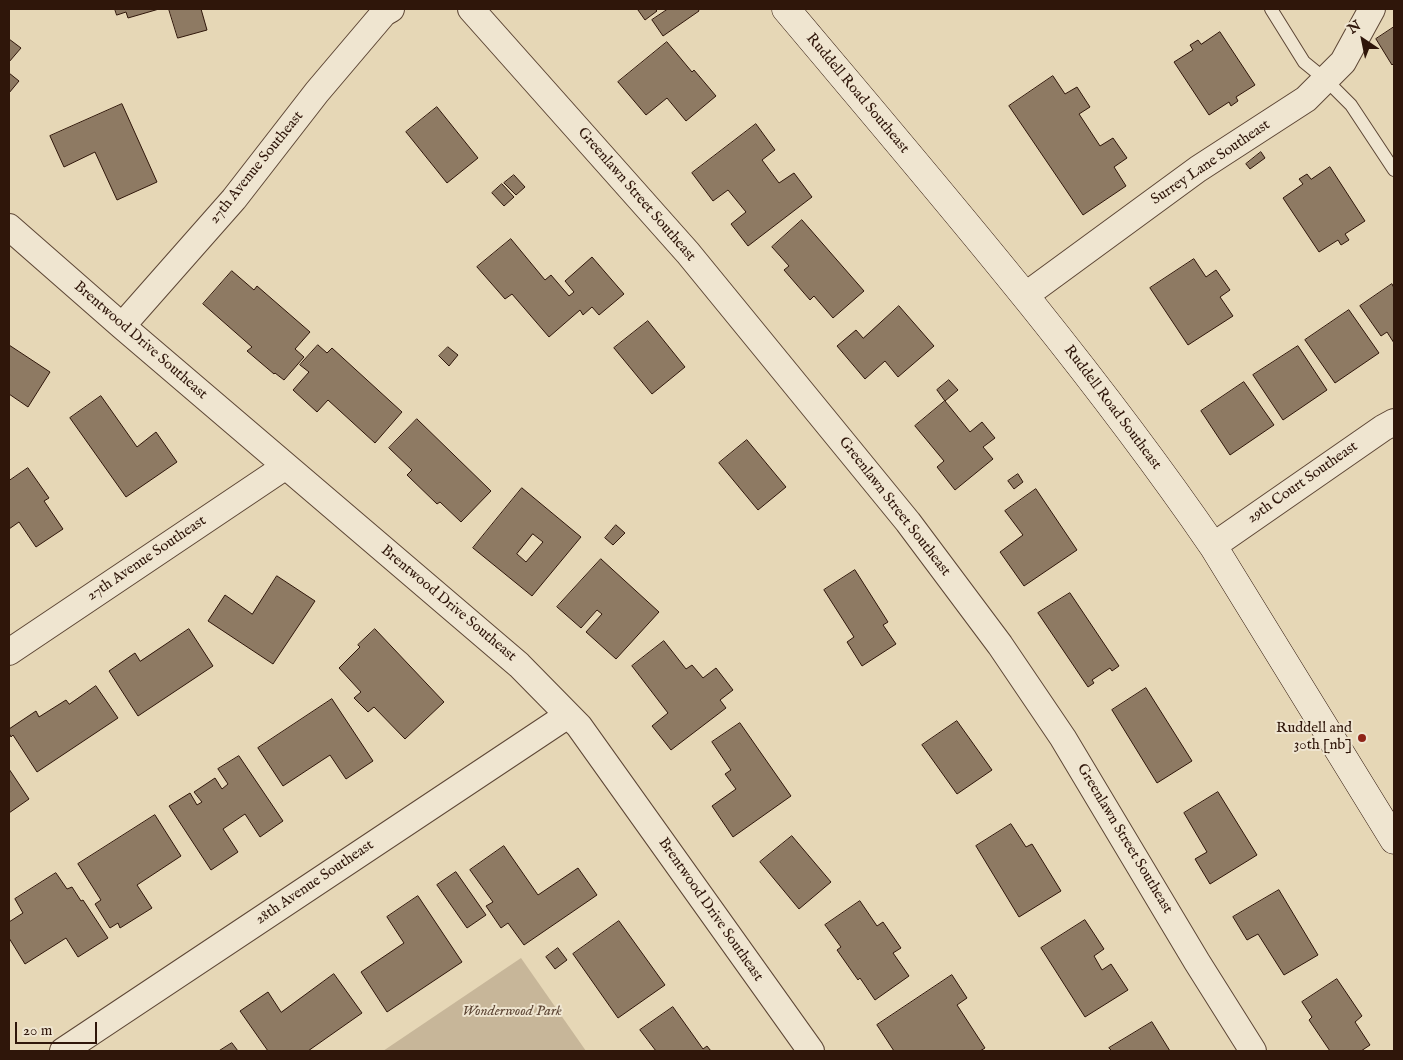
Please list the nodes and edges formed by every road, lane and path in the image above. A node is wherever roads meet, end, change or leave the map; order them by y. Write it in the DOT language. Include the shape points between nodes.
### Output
graph roads {
  1 [pos="391,9"];
  2 [pos="471,9"];
  3 [pos="786,9"];
  4 [pos="1271,9"];
  5 [pos="1372,9"];
  6 [pos="1326,80"];
  7 [pos="1394,170"];
  8 [pos="9,226"];
  9 [pos="1026,295"];
  10 [pos="122,326"];
  11 [pos="1394,422"];
  12 [pos="286,466"];
  13 [pos="1213,546"];
  14 [pos="9,652"];
  15 [pos="568,715"];
  16 [pos="1393,836"];
  17 [pos="63,1051"];
  18 [pos="811,1051"];
  19 [pos="1253,1051"];
  1 -- 10 [label="street, 27th Avenue Southeast" via="384,13 317,92 234,199"];
  2 -- 19 [label="street, Greenlawn Street Southeast" via="688,252 914,530 1000,645 1063,738"];
  3 -- 9 [label="main road, Ruddell Road Southeast"];
  4 -- 6 [label="lane" via="1304,62"];
  5 -- 6 [label="street, Surrey Lane Southeast" via="1343,62"];
  6 -- 7 [label="lane" via="1351,106"];
  6 -- 9 [label="street, Surrey Lane Southeast" via="1306,100 1198,169"];
  8 -- 10 [label="street, Brentwood Drive Southeast"];
  9 -- 13 [label="main road, Ruddell Road Southeast" via="1182,500"];
  10 -- 12 [label="street, Brentwood Drive Southeast"];
  11 -- 13 [label="street, 29th Court Southeast"];
  12 -- 14 [label="street, 27th Avenue Southeast"];
  12 -- 15 [label="street, Brentwood Drive Southeast" via="519,665"];
  13 -- 16 [label="main road, Ruddell Road Southeast"];
  15 -- 17 [label="street, 28th Avenue Southeast"];
  15 -- 18 [label="street, Brentwood Drive Southeast" via="580,726"];
}
